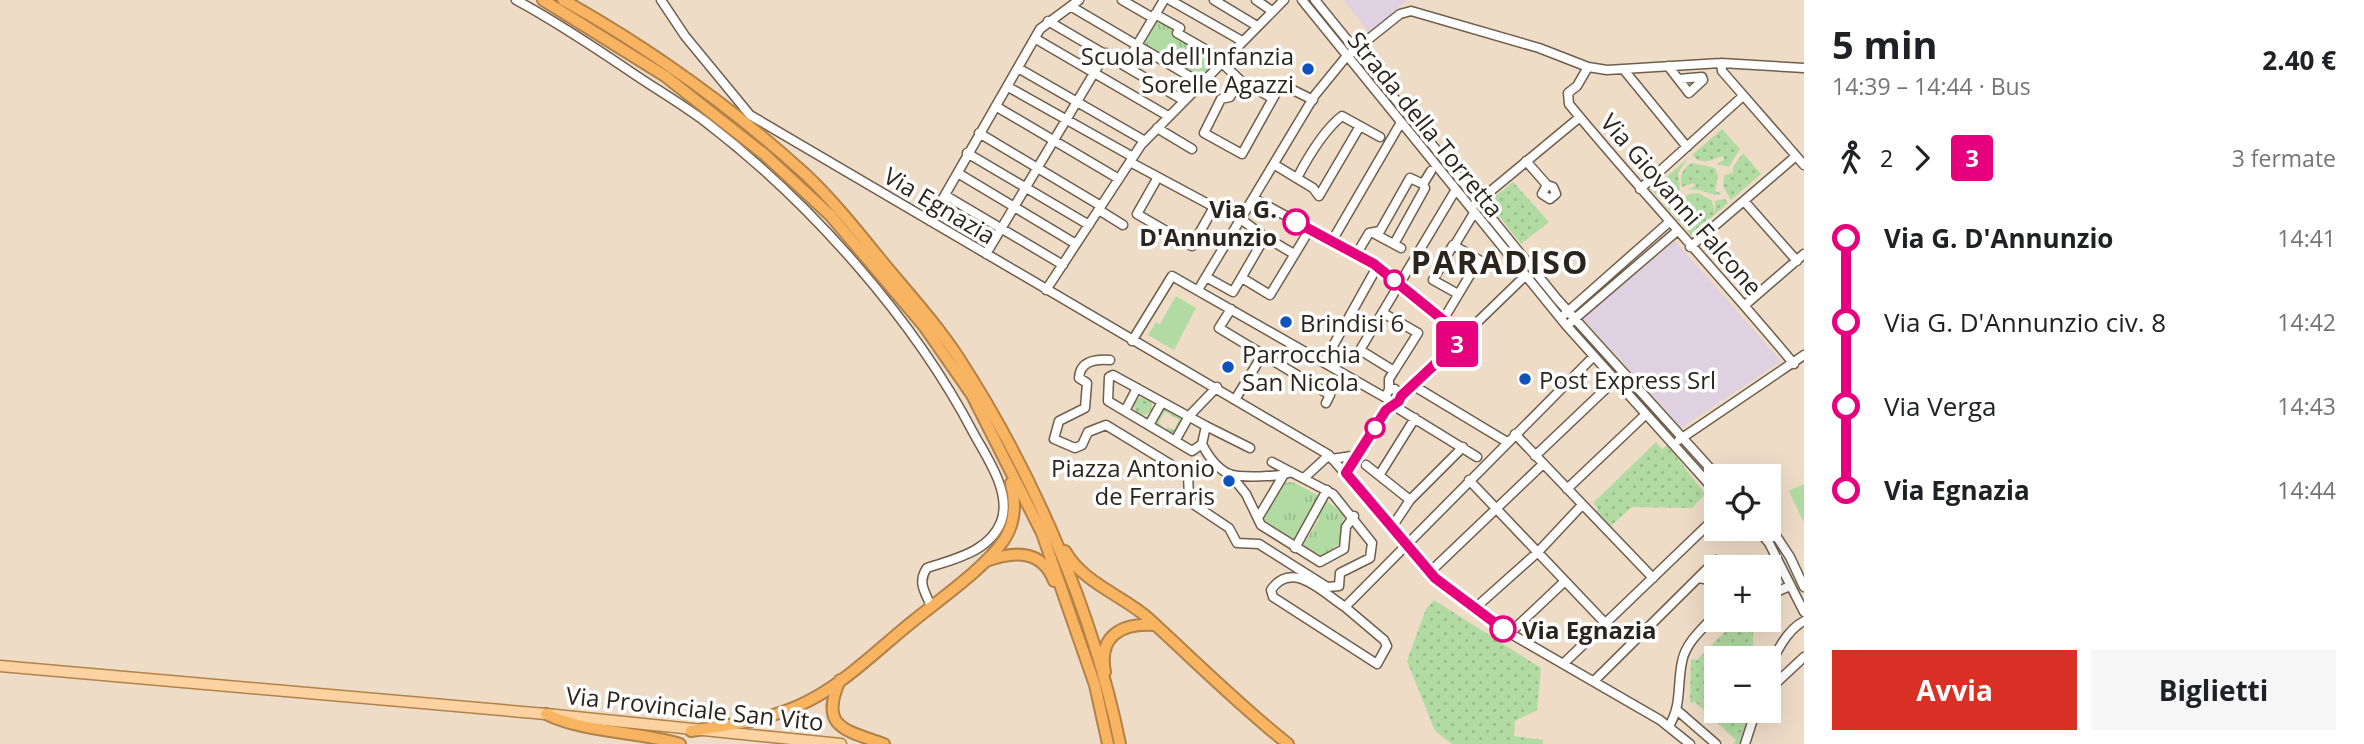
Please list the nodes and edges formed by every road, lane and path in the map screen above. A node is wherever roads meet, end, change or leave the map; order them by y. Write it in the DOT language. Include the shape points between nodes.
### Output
graph roads {
  1 [pos="516,0"];
  2 [pos="543,0"];
  3 [pos="563,0"];
  4 [pos="661,0"];
  5 [pos="1079,0"];
  6 [pos="1122,0"];
  7 [pos="1164,0"];
  8 [pos="1170,0"];
  9 [pos="1214,0"];
  10 [pos="1256,0"];
  11 [pos="1284,0"];
  12 [pos="1302,0"];
  13 [pos="1315,0"];
  14 [pos="1185,4"];
  15 [pos="1072,7"];
  16 [pos="1272,11"];
  17 [pos="1154,16"];
  18 [pos="1048,21"];
  19 [pos="1257,26"];
  20 [pos="1036,39"];
  21 [pos="1242,41"];
  22 [pos="1137,45"];
  23 [pos="1356,50"];
  24 [pos="1106,53"];
  25 [pos="1346,57"];
  26 [pos="1222,61"];
  27 [pos="1721,63"];
  28 [pos="1125,65"];
  29 [pos="1668,66"];
  30 [pos="1588,67"];
  31 [pos="1018,68"];
  32 [pos="1804,68"];
  33 [pos="1624,71"];
  34 [pos="1094,73"];
  35 [pos="1678,79"];
  36 [pos="1240,80"];
  37 [pos="1201,83"];
  38 [pos="1010,89"];
  39 [pos="1743,96"];
  40 [pos="1272,99"];
  41 [pos="1183,100"];
  42 [pos="1312,100"];
  43 [pos="1077,102"];
  44 [pos="997,107"];
  45 [pos="1168,116"];
  46 [pos="1580,117"];
  47 [pos="1066,120"];
  48 [pos="1400,124"];
  49 [pos="1360,126"];
  50 [pos="1157,128"];
  51 [pos="979,133"];
  52 [pos="1380,137"];
  53 [pos="1054,140"];
  54 [pos="1144,141"];
  55 [pos="1687,147"];
  56 [pos="1192,149"];
  57 [pos="967,153"];
  58 [pos="1796,156"];
  59 [pos="1132,159"];
  60 [pos="1526,161"];
  61 [pos="1275,165"];
  62 [pos="1804,165"];
  63 [pos="1038,168"];
  64 [pos="1431,171"];
  65 [pos="961,175"];
  66 [pos="1158,177"];
  67 [pos="1297,178"];
  68 [pos="1119,179"];
  69 [pos="1423,184"];
  70 [pos="1547,185"];
  71 [pos="1026,187"];
  72 [pos="1640,189"];
  73 [pos="1455,191"];
  74 [pos="948,197"];
  75 [pos="1255,199"];
  76 [pos="1478,201"];
  77 [pos="1744,201"];
  78 [pos="1014,206"];
  79 [pos="1100,208"];
  80 [pos="1472,211"];
  81 [pos="1242,220"];
  82 [pos="930,221"];
  83 [pos="1668,223"];
  84 [pos="1089,225"];
  85 [pos="1123,225"];
  86 [pos="1001,229"];
  87 [pos="1310,229"];
  88 [pos="1676,232"];
  89 [pos="1373,233"];
  90 [pos="1265,237"];
  91 [pos="1332,241"];
  92 [pos="1076,244"];
  93 [pos="1454,246"];
  94 [pos="1690,247"];
  95 [pos="986,254"];
  96 [pos="1294,254"];
  97 [pos="1356,255"];
  98 [pos="1800,258"];
  99 [pos="1063,265"];
  100 [pos="1377,267"];
  101 [pos="1619,267"];
  102 [pos="1626,275"];
  103 [pos="1525,276"];
  104 [pos="1206,277"];
  105 [pos="1242,278"];
  106 [pos="1400,285"];
  107 [pos="1046,290"];
  108 [pos="1198,290"];
  109 [pos="1458,294"];
  110 [pos="1745,305"];
  111 [pos="1231,309"];
  112 [pos="1382,313"];
  113 [pos="1572,315"];
  114 [pos="1444,320"];
  115 [pos="1563,322"];
  116 [pos="1464,337"];
  117 [pos="1132,341"];
  118 [pos="1263,354"];
  119 [pos="1804,355"];
  120 [pos="1593,357"];
  121 [pos="1110,360"];
  122 [pos="1324,362"];
  123 [pos="1794,364"];
  124 [pos="1394,371"];
  125 [pos="1615,380"];
  126 [pos="1217,387"];
  127 [pos="1137,388"];
  128 [pos="1419,389"];
  129 [pos="1236,398"];
  130 [pos="1392,400"];
  131 [pos="1162,402"];
  132 [pos="1326,403"];
  133 [pos="1125,411"];
  134 [pos="1645,415"];
  135 [pos="1189,416"];
  136 [pos="1415,418"];
  137 [pos="1149,425"];
  138 [pos="1206,426"];
  139 [pos="1515,434"];
  140 [pos="1683,438"];
  141 [pos="1175,441"];
  142 [pos="1507,442"];
  143 [pos="1202,444"];
  144 [pos="1673,445"];
  145 [pos="1463,447"];
  146 [pos="1250,448"];
  147 [pos="1359,455"];
  148 [pos="1535,456"];
  149 [pos="1330,457"];
  150 [pos="1477,457"];
  151 [pos="1272,462"];
  152 [pos="1366,464"];
  153 [pos="1543,464"];
  154 [pos="1706,464"];
  155 [pos="1009,470"];
  156 [pos="1346,473"];
  157 [pos="1230,474"];
  158 [pos="1287,474"];
  159 [pos="1380,474"];
  160 [pos="1304,478"];
  161 [pos="1704,479"];
  162 [pos="1469,480"];
  163 [pos="1567,489"];
  164 [pos="1327,490"];
  165 [pos="1035,496"];
  166 [pos="1410,500"];
  167 [pos="1582,505"];
  168 [pos="1497,509"];
  169 [pos="1354,516"];
  170 [pos="1258,518"];
  171 [pos="1392,527"];
  172 [pos="1704,529"];
  173 [pos="1768,541"];
  174 [pos="1780,541"];
  175 [pos="1405,542"];
  176 [pos="1295,548"];
  177 [pos="1538,552"];
  178 [pos="981,563"];
  179 [pos="1430,572"];
  180 [pos="1704,572"];
  181 [pos="1653,578"];
  182 [pos="1698,578"];
  183 [pos="1704,579"];
  184 [pos="1565,581"];
  185 [pos="1790,586"];
  186 [pos="1804,587"];
  187 [pos="1781,590"];
  188 [pos="931,606"];
  189 [pos="1345,607"];
  190 [pos="1474,609"];
  191 [pos="1804,612"];
  192 [pos="1804,621"];
  193 [pos="1605,623"];
  194 [pos="1154,625"];
  195 [pos="1704,628"];
  196 [pos="1510,634"];
  197 [pos="1082,645"];
  198 [pos="1781,646"];
  199 [pos="1804,657"];
  200 [pos="1563,663"];
  201 [pos="0,666"];
  202 [pos="1781,678"];
  203 [pos="840,680"];
  204 [pos="1595,680"];
  205 [pos="1678,711"];
  206 [pos="546,714"];
  207 [pos="1752,723"];
  208 [pos="1264,725"];
  209 [pos="1116,726"];
  210 [pos="1669,726"];
  211 [pos="691,731"];
  212 [pos="680,744"];
  213 [pos="841,744"];
  214 [pos="884,744"];
  215 [pos="1108,744"];
  216 [pos="1120,744"];
  217 [pos="1273,744"];
  218 [pos="1288,744"];
  219 [pos="1690,744"];
  220 [pos="1716,744"];
  221 [pos="1745,744"];
  1 -- 188 [label="street" via="552,19 706,123 754,163 848,255 918,341 958,404 996,475 1003,498 1001,522 982,547 927,568 922,587"];
  2 -- 155 [label="highway" via="665,76 764,154 830,215 924,326 972,395"];
  3 -- 165 [label="highway" via="653,54 804,174 859,233 959,358"];
  4 -- 82 [label="street, Via Egnazia" via="750,115"];
  5 -- 15 [label="street"];
  6 -- 17 [label="street"];
  7 -- 17 [label="street"];
  8 -- 14 [label="street"];
  9 -- 19 [label="street"];
  10 -- 16 [label="street"];
  11 -- 16 [label="street"];
  12 -- 25 [label="street, Strada della Torretta"];
  13 -- 23 [label="street, Strada della Torretta"];
  14 -- 21 [label="street"];
  15 -- 18 [label="street"];
  15 -- 22 [label="street"];
  16 -- 19 [label="street"];
  17 -- 22 [label="street"];
  17 -- 26 [label="street" via="1180,28 1177,33"];
  18 -- 24 [label="street"];
  18 -- 51 [label="street"];
  19 -- 21 [label="street"];
  20 -- 34 [label="street"];
  21 -- 26 [label="street"];
  22 -- 28 [label="street"];
  22 -- 37 [label="street"];
  23 -- 25 [label="street"];
  23 -- 30 [label="street" via="1400,14 1411,11"];
  23 -- 76 [label="street, Strada della Torretta"];
  24 -- 28 [label="street"];
  24 -- 34 [label="street"];
  25 -- 42 [label="street"];
  25 -- 48 [label="street, Strada della Torretta"];
  26 -- 36 [label="street"];
  26 -- 37 [label="street"];
  27 -- 29 [label="street"];
  27 -- 32 [label="street"];
  27 -- 39 [label="street" via="1722,71"];
  28 -- 41 [label="street"];
  29 -- 33 [label="street"];
  29 -- 35 [label="street"];
  30 -- 33 [label="street"];
  30 -- 46 [label="street, Via Giovanni Falcone" via="1566,98"];
  31 -- 43 [label="street"];
  33 -- 55 [label="street"];
  34 -- 43 [label="street"];
  34 -- 45 [label="street"];
  36 -- 40 [label="street"];
  36 -- 40 [label="street" via="1230,97 1221,99 1203,133 1242,154"];
  37 -- 41 [label="street"];
  38 -- 47 [label="street"];
  39 -- 55 [label="street"];
  39 -- 58 [label="street"];
  40 -- 42 [label="street" via="1281,84"];
  41 -- 45 [label="street"];
  42 -- 61 [label="street"];
  43 -- 47 [label="street"];
  43 -- 54 [label="street"];
  44 -- 53 [label="street"];
  45 -- 50 [label="street"];
  46 -- 60 [label="street"];
  46 -- 72 [label="street, Via Giovanni Falcone"];
  47 -- 53 [label="street"];
  47 -- 59 [label="street"];
  48 -- 73 [label="street, Strada della Torretta"];
  48 -- 91 [label="street"];
  49 -- 52 [label="street"];
  49 -- 67 [label="street" via="1338,118 1329,133 1318,139"];
  49 -- 67 [label="street" via="1319,196"];
  50 -- 54 [label="street"];
  50 -- 56 [label="street"];
  51 -- 57 [label="street"];
  51 -- 63 [label="street"];
  53 -- 63 [label="street"];
  53 -- 68 [label="street"];
  54 -- 59 [label="street"];
  55 -- 72 [label="street"];
  57 -- 71 [label="street"];
  57 -- 82 [label="street"];
  58 -- 62 [label="street"];
  58 -- 77 [label="street"];
  59 -- 66 [label="street"];
  59 -- 68 [label="street"];
  60 -- 70 [label="street"];
  60 -- 76 [label="street"];
  61 -- 67 [label="street"];
  61 -- 75 [label="street"];
  63 -- 71 [label="street"];
  63 -- 79 [label="street"];
  64 -- 69 [label="street"];
  65 -- 78 [label="street"];
  66 -- 66 [label="street" via="1137,214 1192,246 1214,207"];
  68 -- 79 [label="street"];
  69 -- 89 [label="street" via="1410,178 1380,231"];
  69 -- 89 [label="street" via="1397,246"];
  71 -- 78 [label="street"];
  71 -- 84 [label="street"];
  72 -- 83 [label="street, Via Giovanni Falcone"];
  73 -- 80 [label="street, Strada della Torretta"];
  73 -- 106 [label="street"];
  74 -- 86 [label="street"];
  75 -- 81 [label="street"];
  75 -- 87 [label="street"];
  76 -- 80 [label="street"];
  76 -- 113 [label="street, Strada della Torretta"];
  77 -- 94 [label="street"];
  77 -- 98 [label="street"];
  78 -- 86 [label="street"];
  78 -- 92 [label="street"];
  79 -- 84 [label="street"];
  79 -- 85 [label="street"];
  80 -- 93 [label="street"];
  80 -- 103 [label="street, Strada della Torretta"];
  81 -- 90 [label="street"];
  81 -- 104 [label="street"];
  82 -- 95 [label="street, Via Egnazia"];
  83 -- 88 [label="street, Via Giovanni Falcone"];
  83 -- 101 [label="street"];
  84 -- 92 [label="street"];
  86 -- 95 [label="street"];
  86 -- 99 [label="street"];
  87 -- 91 [label="street"];
  87 -- 96 [label="street"];
  88 -- 94 [label="street, Via Giovanni Falcone"];
  88 -- 102 [label="street"];
  89 -- 97 [label="street"];
  90 -- 96 [label="street"];
  90 -- 105 [label="street"];
  91 -- 97 [label="street"];
  92 -- 99 [label="street"];
  93 -- 109 [label="street" via="1479,260"];
  93 -- 109 [label="street" via="1433,280"];
  94 -- 110 [label="street, Via Giovanni Falcone"];
  95 -- 107 [label="street, Via Egnazia"];
  96 -- 105 [label="street" via="1270,295"];
  97 -- 100 [label="street"];
  98 -- 110 [label="street"];
  99 -- 107 [label="street"];
  100 -- 106 [label="street"];
  100 -- 122 [label="street"];
  101 -- 102 [label="street"];
  101 -- 113 [label="street"];
  102 -- 113 [label="street"];
  103 -- 115 [label="street, Strada della Torretta"];
  103 -- 116 [label="street"];
  104 -- 105 [label="street" via="1233,292"];
  104 -- 108 [label="street"];
  106 -- 112 [label="street"];
  106 -- 114 [label="street"];
  107 -- 117 [label="street, Via Egnazia"];
  108 -- 111 [label="street"];
  108 -- 117 [label="street" via="1172,276"];
  109 -- 114 [label="street"];
  110 -- 123 [label="street, Via Giovanni Falcone"];
  111 -- 118 [label="street" via="1219,328"];
  111 -- 122 [label="street"];
  112 -- 124 [label="street" via="1360,350"];
  112 -- 124 [label="street" via="1418,333"];
  113 -- 115 [label="street"];
  113 -- 140 [label="street, Strada della Torretta"];
  114 -- 116 [label="street"];
  115 -- 120 [label="street, Strada della Torretta"];
  116 -- 130 [label="street" via="1399,401"];
  117 -- 126 [label="street, Via Egnazia"];
  118 -- 129 [label="street"];
  118 -- 132 [label="street" via="1330,395"];
  119 -- 123 [label="street"];
  120 -- 125 [label="street, Strada della Torretta"];
  120 -- 139 [label="street"];
  121 -- 169 [label="street" via="1085,363 1079,373 1087,383 1084,408 1059,421 1054,439 1074,448 1082,445 1088,432 1106,425 1188,475 1193,504 1229,528 1237,543 1259,544 1327,587 1339,586 1340,573 1367,561 1373,551"];
  122 -- 130 [label="street"];
  123 -- 140 [label="street"];
  124 -- 130 [label="street" via="1389,379"];
  125 -- 134 [label="street, Strada della Torretta"];
  125 -- 148 [label="street"];
  126 -- 129 [label="street, Via Egnazia"];
  126 -- 135 [label="street"];
  127 -- 131 [label="street"];
  127 -- 133 [label="street"];
  127 -- 133 [label="street" via="1112,374 1108,377 1108,401"];
  128 -- 142 [label="street"];
  129 -- 149 [label="street, Via Egnazia"];
  130 -- 136 [label="street"];
  130 -- 147 [label="street"];
  131 -- 135 [label="street"];
  131 -- 137 [label="street"];
  133 -- 137 [label="street"];
  134 -- 144 [label="street, Strada della Torretta"];
  134 -- 163 [label="street"];
  135 -- 138 [label="street"];
  135 -- 141 [label="street"];
  136 -- 145 [label="street"];
  136 -- 159 [label="street"];
  137 -- 141 [label="street"];
  138 -- 143 [label="street"];
  138 -- 146 [label="street"];
  139 -- 142 [label="street"];
  139 -- 148 [label="street"];
  140 -- 144 [label="street"];
  140 -- 154 [label="street, Strada della Torretta"];
  141 -- 143 [label="street" via="1192,451"];
  142 -- 162 [label="street"];
  143 -- 157 [label="street" via="1211,461"];
  144 -- 161 [label="street, Strada della Torretta"];
  145 -- 150 [label="street"];
  145 -- 166 [label="street"];
  147 -- 149 [label="street"];
  147 -- 156 [label="street"];
  148 -- 153 [label="street"];
  149 -- 156 [label="street, Via Egnazia"];
  149 -- 160 [label="street"];
  151 -- 158 [label="street"];
  152 -- 159 [label="street"];
  153 -- 163 [label="street"];
  153 -- 168 [label="street"];
  155 -- 178 [label="highway" via="1013,518 1004,540"];
  155 -- 197 [label="highway" via="1042,533"];
  156 -- 171 [label="street, Via Egnazia"];
  157 -- 158 [label="street"];
  157 -- 170 [label="street"];
  158 -- 160 [label="street"];
  158 -- 170 [label="street"];
  159 -- 166 [label="street"];
  160 -- 164 [label="street"];
  162 -- 168 [label="street"];
  162 -- 175 [label="street"];
  163 -- 167 [label="street"];
  164 -- 169 [label="street"];
  164 -- 176 [label="street"];
  165 -- 194 [label="highway" via="1070,561"];
  165 -- 209 [label="highway" via="1079,601"];
  166 -- 171 [label="street"];
  167 -- 177 [label="street"];
  167 -- 181 [label="street"];
  168 -- 177 [label="street"];
  168 -- 179 [label="street"];
  169 -- 176 [label="street" via="1346,527 1344,549 1320,562"];
  170 -- 176 [label="street" via="1261,525"];
  171 -- 175 [label="street, Via Egnazia"];
  172 -- 181 [label="street"];
  173 -- 185 [label="street"];
  174 -- 186 [label="street"];
  175 -- 179 [label="street, Via Egnazia"];
  175 -- 189 [label="street"];
  177 -- 184 [label="street"];
  177 -- 190 [label="street"];
  178 -- 188 [label="highway"];
  178 -- 197 [label="highway" via="1006,554 1023,553 1038,559 1050,572"];
  179 -- 190 [label="street, Via Egnazia"];
  180 -- 182 [label="street"];
  181 -- 193 [label="street"];
  182 -- 183 [label="street"];
  182 -- 204 [label="street"];
  184 -- 193 [label="street"];
  184 -- 196 [label="street"];
  185 -- 187 [label="street"];
  185 -- 191 [label="street"];
  188 -- 203 [label="highway"];
  189 -- 189 [label="street" via="1299,576 1289,576 1271,590 1273,597 1377,664 1387,646 1384,640"];
  190 -- 196 [label="street, Via Egnazia"];
  192 -- 198 [label="street"];
  193 -- 200 [label="street"];
  194 -- 208 [label="highway"];
  194 -- 209 [label="highway" via="1129,625 1109,636 1103,660"];
  195 -- 205 [label="street" via="1682,660"];
  196 -- 200 [label="street, Via Egnazia"];
  197 -- 215 [label="highway"];
  199 -- 202 [label="street"];
  200 -- 204 [label="street, Via Egnazia"];
  201 -- 206 [label="main road, Via Provinciale San Vito"];
  203 -- 211 [label="highway" via="779,714"];
  203 -- 214 [label="highway" via="830,711 837,722 847,731"];
  204 -- 210 [label="street, Via Egnazia"];
  205 -- 210 [label="street"];
  205 -- 220 [label="street"];
  206 -- 211 [label="main road, Via Provinciale San Vito"];
  206 -- 212 [label="highway" via="562,722"];
  207 -- 221 [label="street"];
  208 -- 217 [label="highway"];
  208 -- 218 [label="highway"];
  209 -- 216 [label="highway"];
  210 -- 219 [label="street, Via Egnazia"];
  211 -- 213 [label="main road, Via Provinciale San Vito"];
}
